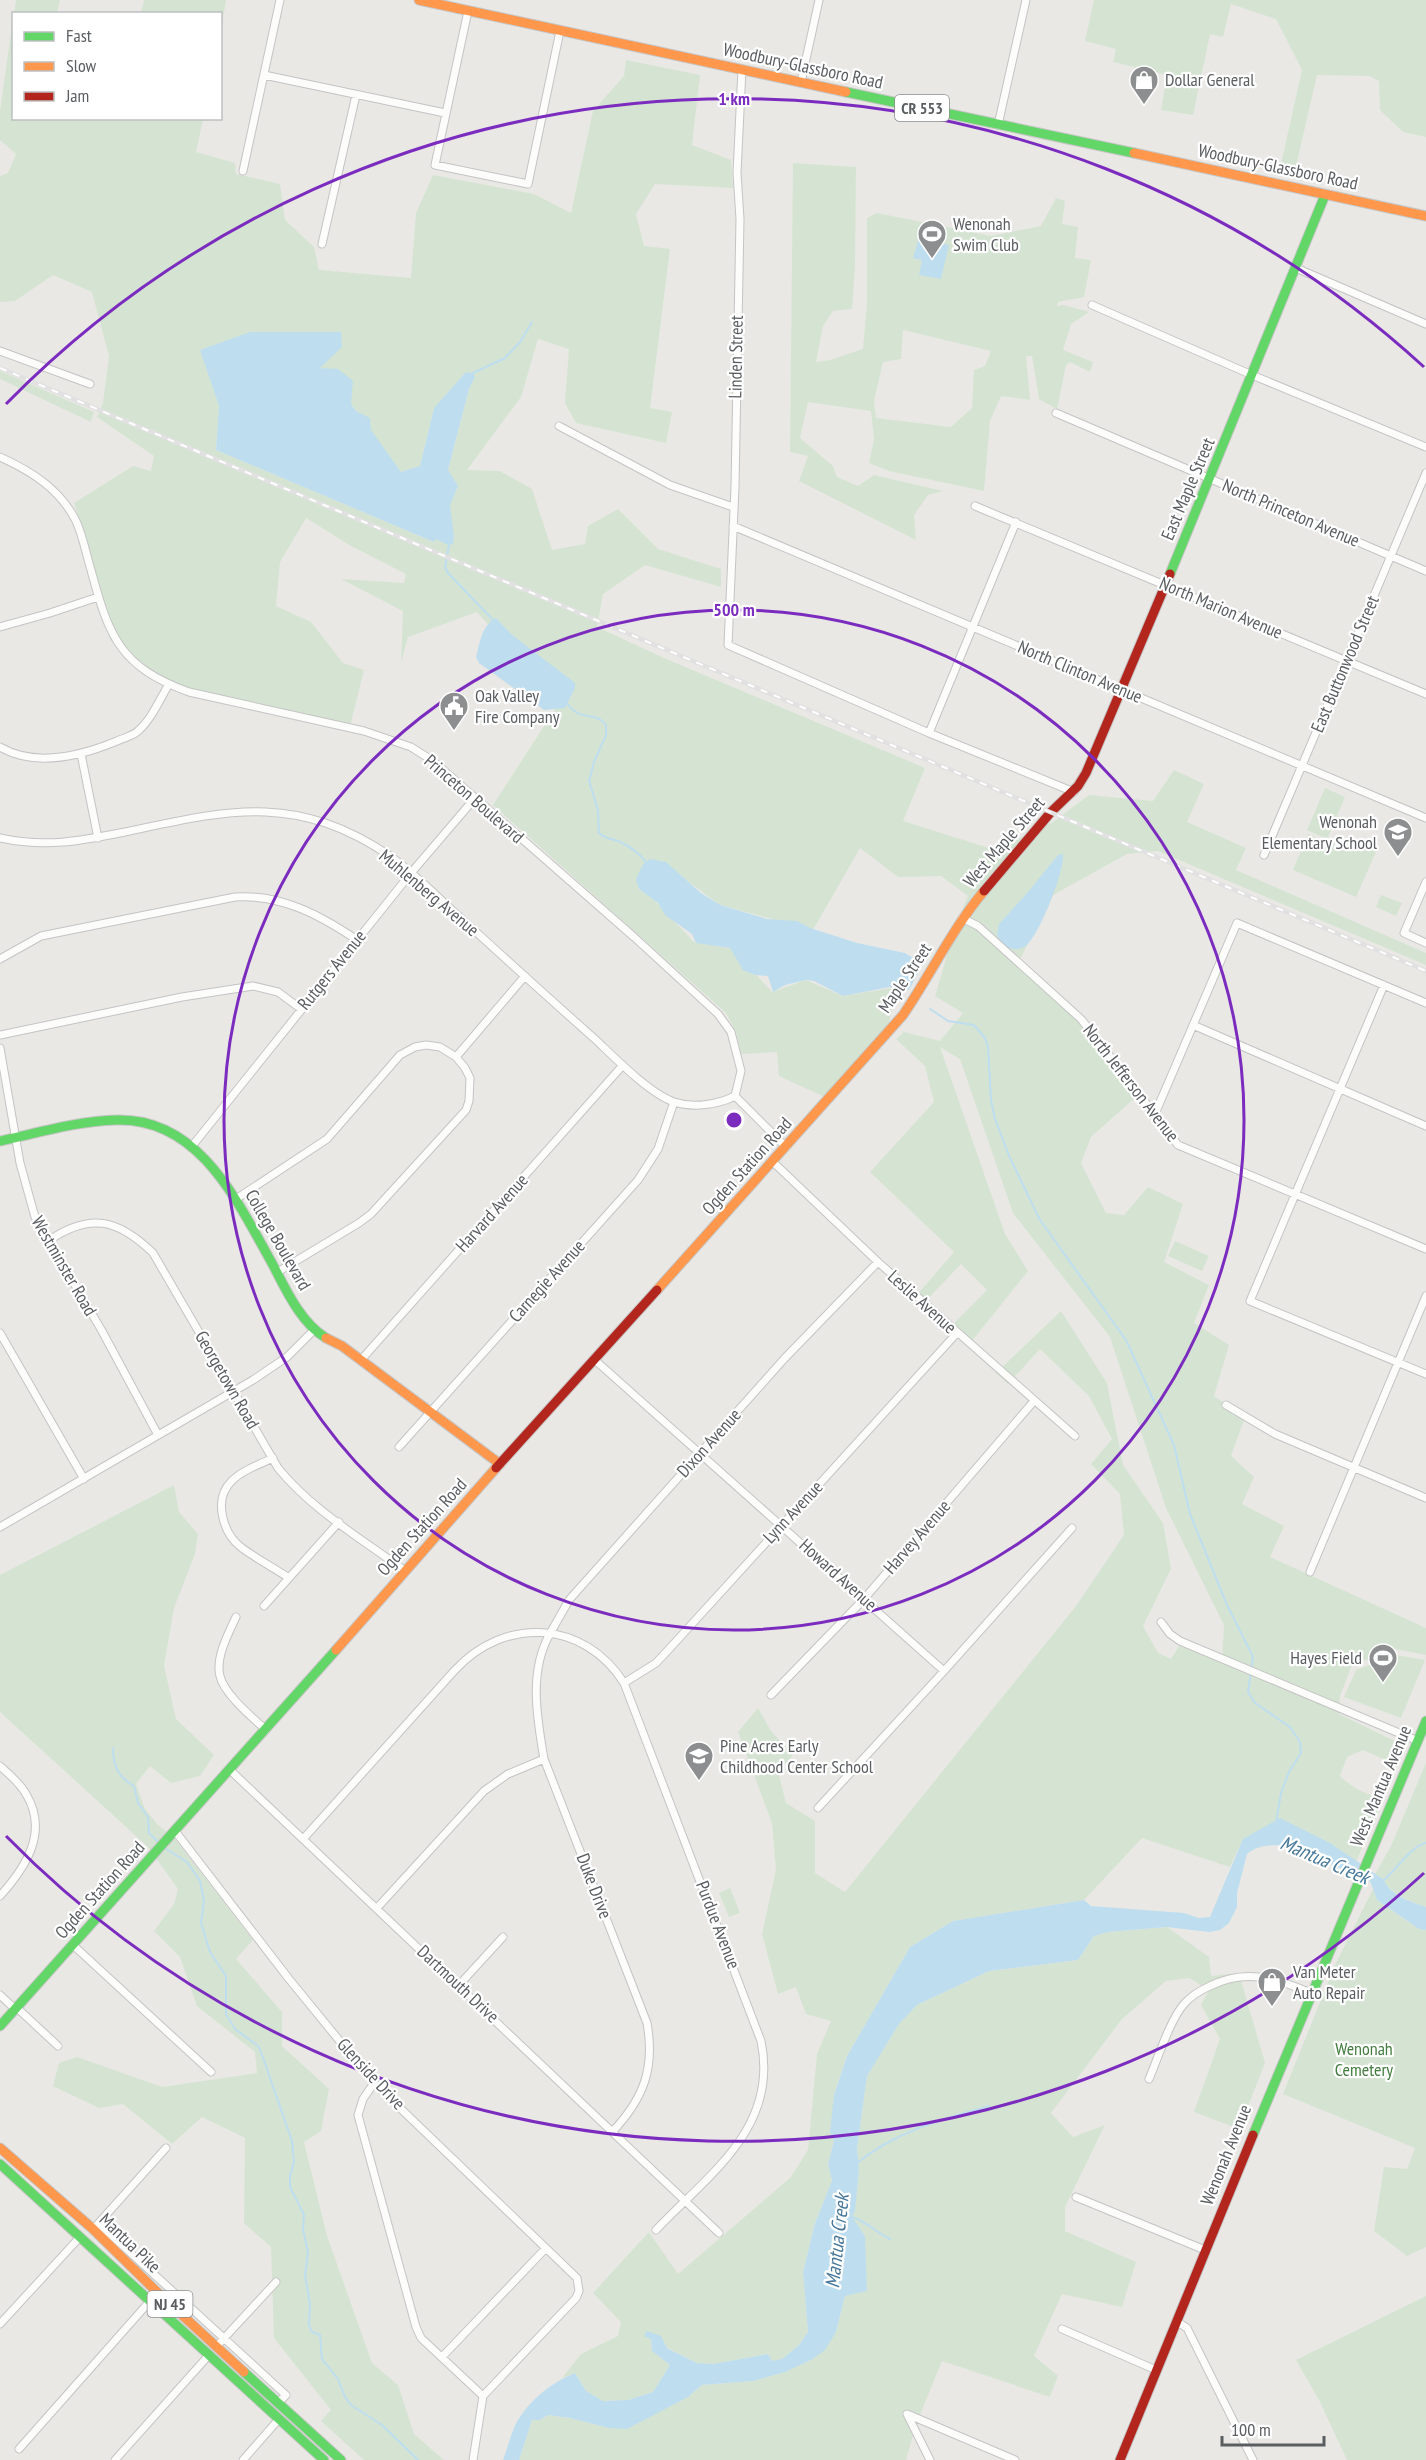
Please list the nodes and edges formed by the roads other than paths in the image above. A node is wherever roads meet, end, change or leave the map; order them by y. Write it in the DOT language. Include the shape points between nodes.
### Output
graph roads {
  1 [pos="280,0"];
  2 [pos="419,0"];
  3 [pos="819,0"];
  4 [pos="1026,0"];
  5 [pos="468,11"];
  6 [pos="560,31"];
  7 [pos="742,69"];
  8 [pos="264,75"];
  9 [pos="801,82"];
  10 [pos="356,95"];
  11 [pos="445,113"];
  12 [pos="998,125"];
  13 [pos="243,171"];
  14 [pos="1325,195"];
  15 [pos="1426,216"];
  16 [pos="322,244"];
  17 [pos="1296,268"];
  18 [pos="1092,304"];
  19 [pos="1426,324"];
  20 [pos="0,351"];
  21 [pos="1252,375"];
  22 [pos="90,384"];
  23 [pos="1056,413"];
  24 [pos="559,426"];
  25 [pos="1426,447"];
  26 [pos="0,457"];
  27 [pos="1426,472"];
  28 [pos="1210,479"];
  29 [pos="975,506"];
  30 [pos="734,507"];
  31 [pos="1016,522"];
  32 [pos="733,526"];
  33 [pos="1390,556"];
  34 [pos="1426,571"];
  35 [pos="1165,584"];
  36 [pos="98,597"];
  37 [pos="0,627"];
  38 [pos="974,627"];
  39 [pos="1346,660"];
  40 [pos="169,684"];
  41 [pos="1121,689"];
  42 [pos="1426,694"];
  43 [pos="929,733"];
  44 [pos="0,747"];
  45 [pos="81,754"];
  46 [pos="1303,766"];
  47 [pos="1074,792"];
  48 [pos="475,798"];
  49 [pos="1426,818"];
  50 [pos="0,838"];
  51 [pos="98,838"];
  52 [pos="1264,855"];
  53 [pos="411,873"];
  54 [pos="1426,882"];
  55 [pos="962,918"];
  56 [pos="357,940"];
  57 [pos="1426,943"];
  58 [pos="0,959"];
  59 [pos="525,976"];
  60 [pos="1384,985"];
  61 [pos="1426,1003"];
  62 [pos="301,1009"];
  63 [pos="1193,1025"];
  64 [pos="0,1035"];
  65 [pos="0,1048"];
  66 [pos="871,1052"];
  67 [pos="456,1056"];
  68 [pos="623,1065"];
  69 [pos="1341,1089"];
  70 [pos="735,1096"];
  71 [pos="674,1102"];
  72 [pos="1154,1116"];
  73 [pos="1426,1126"];
  74 [pos="16,1138"];
  75 [pos="0,1141"];
  76 [pos="193,1145"];
  77 [pos="786,1147"];
  78 [pos="773,1162"];
  79 [pos="1297,1195"];
  80 [pos="236,1199"];
  81 [pos="48,1240"];
  82 [pos="1426,1249"];
  83 [pos="878,1262"];
  84 [pos="276,1273"];
  85 [pos="1426,1296"];
  86 [pos="314,1330"];
  87 [pos="0,1333"];
  88 [pos="957,1333"];
  89 [pos="361,1360"];
  90 [pos="596,1361"];
  91 [pos="1398,1362"];
  92 [pos="1426,1374"];
  93 [pos="233,1391"];
  94 [pos="1034,1401"];
  95 [pos="1226,1405"];
  96 [pos="430,1413"];
  97 [pos="158,1435"];
  98 [pos="1075,1436"];
  99 [pos="399,1447"];
  100 [pos="698,1454"];
  101 [pos="273,1458"];
  102 [pos="500,1464"];
  103 [pos="1355,1468"];
  104 [pos="84,1479"];
  105 [pos="1426,1498"];
  106 [pos="339,1522"];
  107 [pos="781,1525"];
  108 [pos="0,1527"];
  109 [pos="1072,1528"];
  110 [pos="405,1571"];
  111 [pos="1310,1572"];
  112 [pos="289,1578"];
  113 [pos="864,1599"];
  114 [pos="264,1606"];
  115 [pos="236,1617"];
  116 [pos="1161,1622"];
  117 [pos="550,1632"];
  118 [pos="944,1671"];
  119 [pos="624,1683"];
  120 [pos="771,1695"];
  121 [pos="1426,1721"];
  122 [pos="266,1730"];
  123 [pos="1418,1741"];
  124 [pos="544,1759"];
  125 [pos="0,1766"];
  126 [pos="230,1770"];
  127 [pos="818,1808"];
  128 [pos="175,1831"];
  129 [pos="304,1838"];
  130 [pos="1366,1864"];
  131 [pos="0,1881"];
  132 [pos="8,1887"];
  133 [pos="0,1896"];
  134 [pos="377,1908"];
  135 [pos="503,1937"];
  136 [pos="73,1945"];
  137 [pos="459,1985"];
  138 [pos="1311,1993"];
  139 [pos="0,1995"];
  140 [pos="16,2008"];
  141 [pos="0,2026"];
  142 [pos="58,2046"];
  143 [pos="211,2072"];
  144 [pos="1149,2079"];
  145 [pos="374,2083"];
  146 [pos="613,2131"];
  147 [pos="0,2146"];
  148 [pos="166,2148"];
  149 [pos="1,2167"];
  150 [pos="1076,2197"];
  151 [pos="684,2200"];
  152 [pos="96,2227"];
  153 [pos="656,2230"];
  154 [pos="719,2233"];
  155 [pos="80,2237"];
  156 [pos="546,2248"];
  157 [pos="1205,2250"];
  158 [pos="276,2282"];
  159 [pos="150,2301"];
  160 [pos="1176,2321"];
  161 [pos="0,2324"];
  162 [pos="1062,2329"];
  163 [pos="224,2339"];
  164 [pos="216,2347"];
  165 [pos="209,2355"];
  166 [pos="442,2357"];
  167 [pos="1156,2370"];
  168 [pos="483,2396"];
  169 [pos="278,2403"];
  170 [pos="279,2419"];
  171 [pos="19,2449"];
  172 [pos="115,2460"];
  173 [pos="243,2460"];
  174 [pos="324,2460"];
  175 [pos="341,2460"];
  176 [pos="473,2460"];
  177 [pos="930,2460"];
  178 [pos="1015,2460"];
  179 [pos="1120,2460"];
  180 [pos="1253,2460"];
  1 -- 8 [label="street"];
  2 -- 5 [label="street, Woodbury-Glassboro Road / CR 553"];
  3 -- 9 [label="street"];
  4 -- 12 [label="street"];
  5 -- 6 [label="street, Woodbury-Glassboro Road / CR 553"];
  5 -- 11 [label="street"];
  6 -- 7 [label="street, Woodbury-Glassboro Road / CR 553"];
  6 -- 11 [label="street" via="528,184 435,165"];
  7 -- 9 [label="street, Woodbury-Glassboro Road / CR 553"];
  7 -- 30 [label="street, Linden Street" via="737,174 740,219"];
  8 -- 10 [label="street"];
  8 -- 13 [label="street"];
  9 -- 12 [label="street, Woodbury-Glassboro Road / CR 553"];
  10 -- 11 [label="street"];
  10 -- 16 [label="street"];
  12 -- 14 [label="street, Woodbury-Glassboro Road / CR 553"];
  14 -- 15 [label="street, Woodbury-Glassboro Road / CR 553"];
  14 -- 17 [label="street, East Maple Street"];
  17 -- 19 [label="street"];
  17 -- 21 [label="street, East Maple Street"];
  18 -- 21 [label="street"];
  20 -- 22 [label="street"];
  21 -- 25 [label="street"];
  21 -- 28 [label="street, East Maple Street"];
  23 -- 28 [label="street, North Princeton Avenue"];
  24 -- 30 [label="street" via="670,485"];
  26 -- 36 [label="street, Princeton Boulevard" via="35,474 67,508 79,531"];
  27 -- 33 [label="street, East Buttonwood Street"];
  28 -- 33 [label="street, North Princeton Avenue"];
  28 -- 35 [label="street, East Maple Street"];
  29 -- 31 [label="street, North Marion Avenue"];
  30 -- 32 [label="street, Linden Street"];
  31 -- 35 [label="street, North Marion Avenue"];
  31 -- 38 [label="street"];
  32 -- 38 [label="street, North Clinton Avenue"];
  32 -- 43 [label="street, Linden Street" via="728,645"];
  33 -- 34 [label="street, North Princeton Avenue"];
  33 -- 39 [label="street, East Buttonwood Street"];
  35 -- 39 [label="street, North Marion Avenue"];
  35 -- 41 [label="street, East Maple Street"];
  36 -- 37 [label="street"];
  36 -- 40 [label="street, Princeton Boulevard" via="120,648 145,672"];
  38 -- 41 [label="street, North Clinton Avenue"];
  38 -- 43 [label="street"];
  39 -- 42 [label="street, North Marion Avenue"];
  39 -- 46 [label="street, East Buttonwood Street"];
  40 -- 45 [label="street" via="137,732"];
  40 -- 48 [label="street, Princeton Boulevard" via="396,742 423,753"];
  41 -- 46 [label="street, North Clinton Avenue"];
  41 -- 47 [label="street, East Maple Street"];
  43 -- 47 [label="street"];
  44 -- 45 [label="street" via="24,757"];
  45 -- 51 [label="street"];
  46 -- 49 [label="street, North Clinton Avenue"];
  46 -- 52 [label="street, East Buttonwood Street"];
  47 -- 55 [label="street, West Maple Street" via="1051,812"];
  48 -- 53 [label="street, Rutgers Avenue"];
  48 -- 70 [label="street, Princeton Boulevard" via="721,1017 731,1032 741,1071"];
  50 -- 51 [label="street, Muhlenberg Avenue" via="34,844"];
  51 -- 53 [label="street, Muhlenberg Avenue" via="217,813 285,813 350,833"];
  53 -- 56 [label="street, Rutgers Avenue"];
  53 -- 59 [label="street, Muhlenberg Avenue"];
  54 -- 57 [label="street" via="1404,933"];
  55 -- 66 [label="street, Maple Street" via="916,998"];
  55 -- 72 [label="street, North Jefferson Avenue" via="978,926 1081,1019"];
  56 -- 58 [label="street" via="296,906 256,896 235,897 41,936"];
  56 -- 62 [label="street, Rutgers Avenue"];
  59 -- 67 [label="street"];
  59 -- 68 [label="street, Muhlenberg Avenue"];
  60 -- 61 [label="street"];
  60 -- 63 [label="street" via="1237,923"];
  60 -- 69 [label="street"];
  62 -- 64 [label="street" via="278,992 253,986"];
  62 -- 76 [label="street, Rutgers Avenue"];
  63 -- 69 [label="street"];
  63 -- 72 [label="street"];
  65 -- 74 [label="street, Westminster Road"];
  66 -- 77 [label="street, Ogden Station Road"];
  67 -- 80 [label="street" via="440,1047 408,1049 327,1139"];
  67 -- 84 [label="street" via="470,1078 466,1110 371,1214"];
  68 -- 71 [label="street, Muhlenberg Avenue"];
  68 -- 89 [label="street, Harvard Avenue"];
  69 -- 73 [label="street"];
  69 -- 79 [label="street"];
  70 -- 71 [label="street, Muhlenberg Avenue" via="703,1105"];
  70 -- 77 [label="street"];
  71 -- 96 [label="street, Carnegie Avenue" via="658,1149 638,1180"];
  72 -- 79 [label="street, North Jefferson Avenue" via="1184,1149"];
  74 -- 75 [label="street, College Boulevard"];
  74 -- 76 [label="street, College Boulevard" via="91,1123 138,1120"];
  74 -- 81 [label="street, Westminster Road" via="27,1196"];
  76 -- 80 [label="street, College Boulevard" via="210,1161"];
  77 -- 78 [label="street, Ogden Station Road"];
  78 -- 83 [label="street, Leslie Avenue"];
  78 -- 90 [label="street, Ogden Station Road"];
  79 -- 82 [label="street, North Jefferson Avenue"];
  79 -- 91 [label="street" via="1250,1301"];
  80 -- 84 [label="street, College Boulevard"];
  81 -- 93 [label="street, Georgetown Road" via="67,1228 88,1223 108,1224 140,1241 153,1253"];
  81 -- 97 [label="street, Westminster Road"];
  83 -- 88 [label="street, Leslie Avenue"];
  83 -- 100 [label="street, Dixon Avenue"];
  84 -- 86 [label="street, College Boulevard"];
  85 -- 91 [label="street"];
  86 -- 89 [label="street, College Boulevard"];
  86 -- 93 [label="street" via="287,1357"];
  87 -- 104 [label="street"];
  88 -- 94 [label="street, Leslie Avenue"];
  88 -- 107 [label="street, Lynn Avenue"];
  89 -- 96 [label="street, College Boulevard"];
  90 -- 100 [label="street, Howard Avenue"];
  90 -- 102 [label="street, Ogden Station Road"];
  91 -- 92 [label="street"];
  91 -- 103 [label="street"];
  93 -- 97 [label="street"];
  93 -- 101 [label="street, Georgetown Road"];
  94 -- 98 [label="street, Leslie Avenue"];
  94 -- 113 [label="street, Harvey Avenue"];
  95 -- 103 [label="street" via="1275,1434"];
  96 -- 99 [label="street, Carnegie Avenue"];
  96 -- 102 [label="street, College Boulevard"];
  97 -- 104 [label="street"];
  100 -- 107 [label="street, Howard Avenue"];
  100 -- 117 [label="street, Dixon Avenue" via="569,1600"];
  101 -- 106 [label="street, Georgetown Road" via="292,1485"];
  101 -- 112 [label="street" via="231,1480 222,1492 222,1513 227,1532 240,1547"];
  102 -- 110 [label="street, Ogden Station Road"];
  103 -- 105 [label="street"];
  103 -- 111 [label="street"];
  104 -- 108 [label="street"];
  106 -- 110 [label="street, Georgetown Road"];
  106 -- 112 [label="street"];
  107 -- 113 [label="street, Howard Avenue"];
  107 -- 119 [label="street, Lynn Avenue" via="656,1663"];
  109 -- 118 [label="street"];
  110 -- 122 [label="street, Ogden Station Road"];
  112 -- 114 [label="street"];
  113 -- 118 [label="street, Howard Avenue"];
  113 -- 120 [label="street, Harvey Avenue"];
  115 -- 122 [label="street" via="223,1646 220,1675 232,1696"];
  116 -- 123 [label="street" via="1180,1641"];
  117 -- 119 [label="street, Purdue Avenue" via="575,1640 604,1657"];
  117 -- 124 [label="street, Duke Drive" via="536,1694"];
  117 -- 129 [label="street" via="507,1636 478,1648 466,1658"];
  118 -- 127 [label="street"];
  119 -- 151 [label="street, Purdue Avenue" via="742,1989 765,2061 762,2094 751,2125 725,2159"];
  121 -- 123 [label="street, West Mantua Avenue"];
  122 -- 126 [label="street, Ogden Station Road"];
  123 -- 130 [label="street, West Mantua Avenue"];
  124 -- 134 [label="street" via="508,1774 484,1791"];
  124 -- 146 [label="street, Duke Drive" via="647,2023 651,2046 646,2079 633,2106"];
  125 -- 132 [label="street" via="26,1793 33,1808 35,1838 23,1868"];
  126 -- 128 [label="street, Ogden Station Road"];
  126 -- 129 [label="street, Dartmouth Drive"];
  128 -- 136 [label="street, Ogden Station Road"];
  128 -- 145 [label="street, Glenside Drive"];
  129 -- 134 [label="street, Dartmouth Drive"];
  130 -- 138 [label="street, Wenonah Avenue"];
  131 -- 132 [label="street"];
  132 -- 133 [label="street"];
  134 -- 137 [label="street, Dartmouth Drive"];
  135 -- 137 [label="street"];
  136 -- 140 [label="street, Ogden Station Road"];
  136 -- 143 [label="street"];
  137 -- 146 [label="street, Dartmouth Drive"];
  138 -- 144 [label="street" via="1244,1974 1201,1990 1183,2005"];
  138 -- 157 [label="street, Wenonah Avenue"];
  139 -- 140 [label="street"];
  140 -- 141 [label="street, Ogden Station Road"];
  140 -- 142 [label="street"];
  145 -- 156 [label="street, Glenside Drive"];
  145 -- 166 [label="street" via="359,2106 361,2129 416,2327 421,2338"];
  146 -- 151 [label="street, Dartmouth Drive"];
  147 -- 152 [label="street, Mantua Pike / NJ 45" via="43,2183 47,2191"];
  148 -- 152 [label="street"];
  149 -- 155 [label="street, Mantua Pike / NJ 45"];
  150 -- 157 [label="street"];
  151 -- 153 [label="street, Purdue Avenue"];
  151 -- 154 [label="street, Dartmouth Drive"];
  152 -- 163 [label="street"];
  152 -- 164 [label="street, Mantua Pike / NJ 45"];
  155 -- 159 [label="street, Mantua Pike / NJ 45"];
  155 -- 161 [label="street"];
  156 -- 166 [label="street"];
  156 -- 168 [label="street, Glenside Drive" via="577,2278 579,2291"];
  157 -- 160 [label="street, Wenonah Avenue"];
  158 -- 163 [label="street"];
  159 -- 165 [label="street, Mantua Pike / NJ 45"];
  159 -- 171 [label="street"];
  160 -- 167 [label="street, Wenonah Avenue"];
  160 -- 180 [label="street" via="1187,2328"];
  162 -- 167 [label="street"];
  163 -- 164 [label="street"];
  163 -- 169 [label="street" via="286,2395"];
  164 -- 169 [label="street, Mantua Pike / NJ 45"];
  165 -- 170 [label="street, Mantua Pike / NJ 45"];
  165 -- 172 [label="street"];
  166 -- 168 [label="street"];
  167 -- 179 [label="street, Wenonah Avenue"];
  168 -- 176 [label="street"];
  169 -- 175 [label="street, Mantua Pike / NJ 45"];
  170 -- 173 [label="street"];
  170 -- 174 [label="street, Mantua Pike / NJ 45"];
  177 -- 178 [label="street" via="907,2414"];
}
